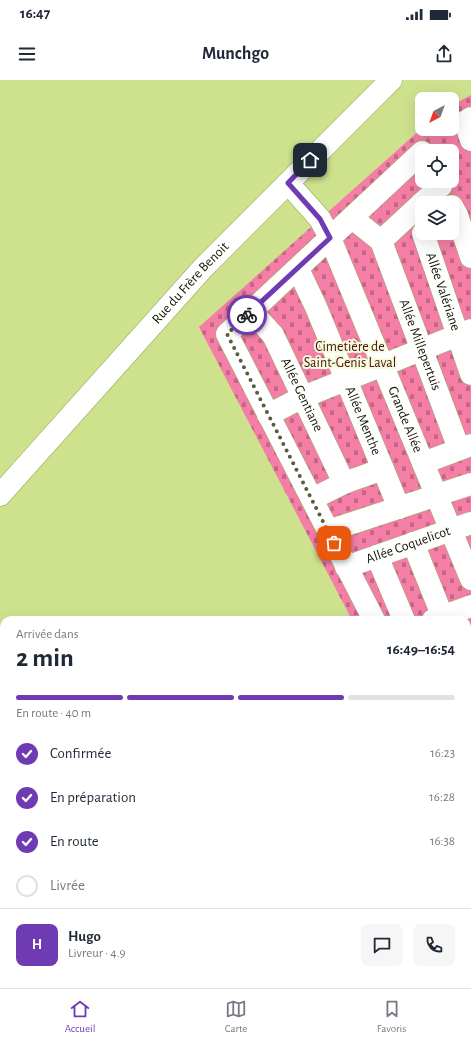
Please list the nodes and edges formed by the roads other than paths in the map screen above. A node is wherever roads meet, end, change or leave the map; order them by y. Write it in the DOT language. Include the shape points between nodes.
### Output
graph roads {
  1 [pos="392,80"];
  2 [pos="415,159"];
  3 [pos="288,183"];
  4 [pos="415,210"];
  5 [pos="352,218"];
  6 [pos="459,221"];
  7 [pos="330,238"];
  8 [pos="426,240"];
  9 [pos="381,241"];
  10 [pos="471,256"];
  11 [pos="298,269"];
  12 [pos="251,311"];
  13 [pos="464,333"];
  14 [pos="422,350"];
  15 [pos="383,365"];
  16 [pos="471,374"];
  17 [pos="347,380"];
  18 [pos="303,397"];
  19 [pos="268,415"];
  20 [pos="465,447"];
  21 [pos="423,462"];
  22 [pos="383,469"];
  23 [pos="344,483"];
  24 [pos="471,484"];
  25 [pos="0,495"];
  26 [pos="437,495"];
  27 [pos="312,499"];
  28 [pos="399,508"];
  29 [pos="471,523"];
  30 [pos="451,530"];
  31 [pos="328,531"];
  32 [pos="413,543"];
  33 [pos="377,556"];
  34 [pos="346,567"];
  35 [pos="471,578"];
  36 [pos="471,606"];
  37 [pos="372,616"];
  38 [pos="402,616"];
  39 [pos="439,616"];
  40 [pos="447,616"];
  1 -- 3 [label="street, Rue du Frère Benoit"];
  2 -- 5 [label="street"];
  3 -- 7 [label="street, Grande Allée" via="320,219"];
  3 -- 25 [label="street, Rue du Frère Benoit" via="203,268"];
  4 -- 9 [label="street"];
  5 -- 7 [label="street"];
  5 -- 9 [label="street"];
  6 -- 10 [label="street"];
  7 -- 11 [label="street"];
  7 -- 15 [label="street, Grande Allée"];
  8 -- 13 [label="street, Allée Valériane"];
  9 -- 14 [label="street, Allée Millepertuis"];
  11 -- 12 [label="street"];
  11 -- 17 [label="street, Allée Menthe"];
  12 -- 18 [label="street, Allée Gentiane" via="273,336"];
  12 -- 19 [label="street" via="227,334"];
  13 -- 14 [label="street"];
  13 -- 16 [label="street, Allée Valériane"];
  14 -- 15 [label="street"];
  14 -- 20 [label="street, Allée Millepertuis"];
  15 -- 17 [label="street"];
  15 -- 21 [label="street, Grande Allée"];
  17 -- 18 [label="street"];
  17 -- 22 [label="street, Allée Menthe"];
  18 -- 19 [label="street"];
  18 -- 23 [label="street, Allée Gentiane"];
  19 -- 27 [label="street"];
  20 -- 21 [label="street"];
  21 -- 26 [label="street, Grande Allée"];
  22 -- 23 [label="street"];
  22 -- 28 [label="street, Allée Menthe"];
  23 -- 27 [label="street"];
  24 -- 26 [label="street"];
  26 -- 28 [label="street"];
  26 -- 30 [label="street, Grande Allée"];
  27 -- 31 [label="street"];
  28 -- 31 [label="street"];
  29 -- 30 [label="street, Allée Coquelicot"];
  30 -- 32 [label="street, Allée Coquelicot"];
  30 -- 35 [label="street, Grande Allée"];
  31 -- 34 [label="street"];
  32 -- 33 [label="street, Allée Coquelicot"];
  32 -- 39 [label="street"];
  33 -- 34 [label="street, Allée Coquelicot"];
  33 -- 38 [label="street"];
  34 -- 37 [label="street"];
  36 -- 40 [label="street"];
}
